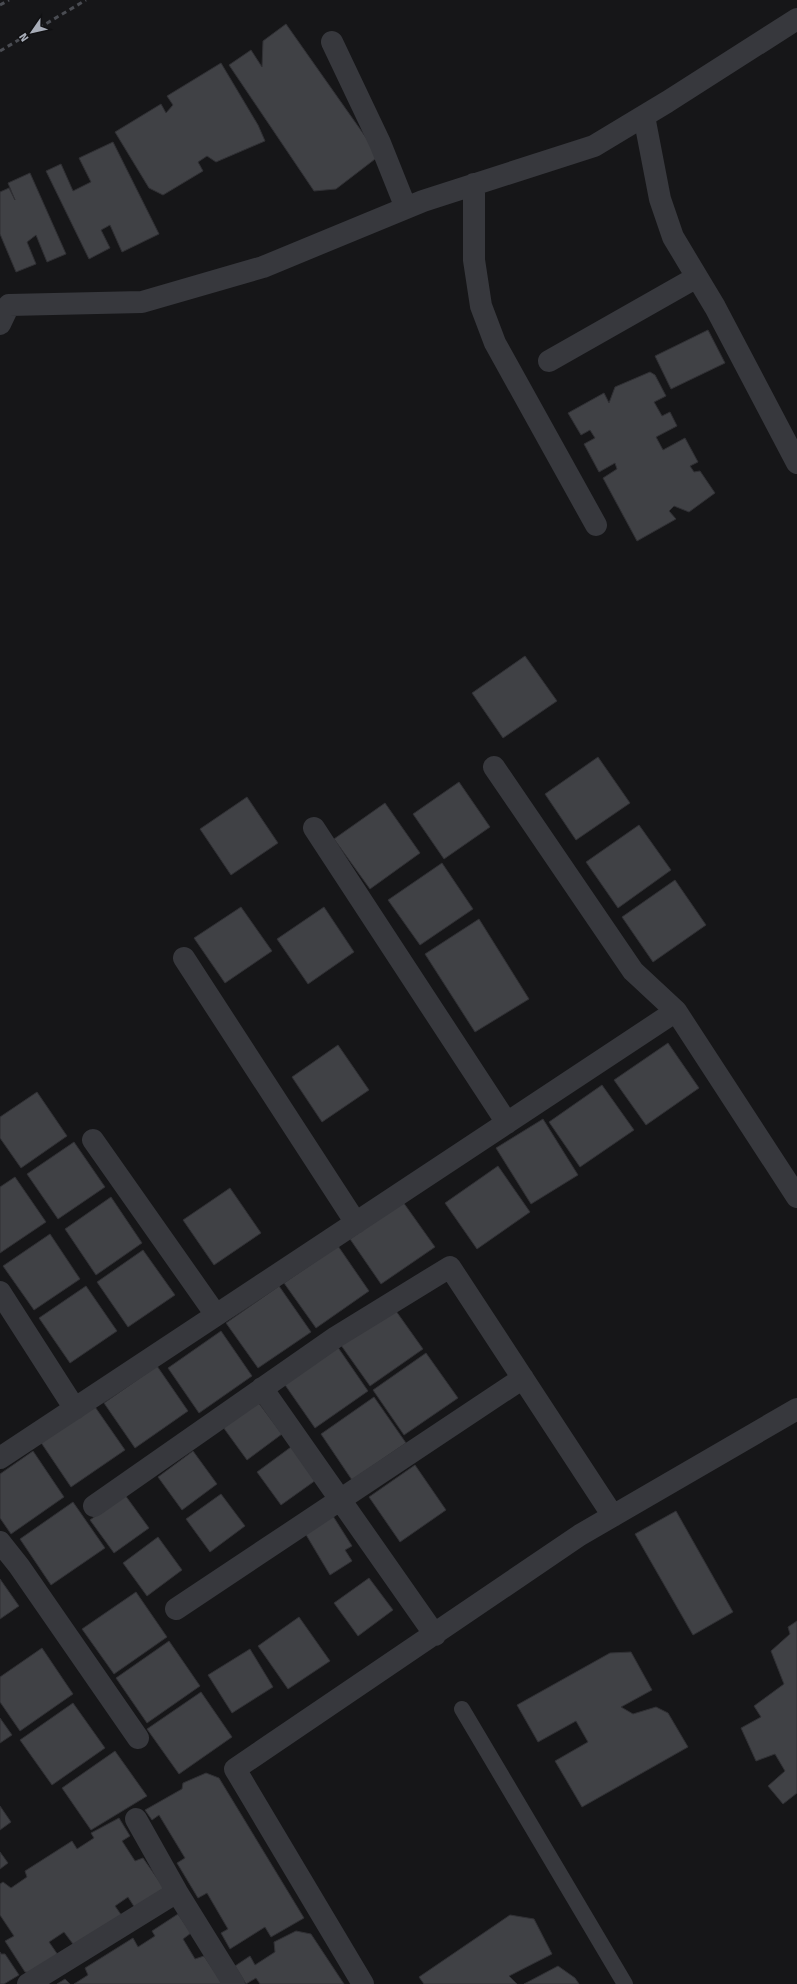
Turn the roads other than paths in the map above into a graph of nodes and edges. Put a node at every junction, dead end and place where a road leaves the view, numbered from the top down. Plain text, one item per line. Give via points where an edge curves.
1 (797, 19) edge
2 (332, 42) dead end
3 (644, 116) junction
4 (474, 184) junction
5 (406, 208) junction
6 (697, 277) junction
7 (0, 324) edge
8 (549, 361) dead end
9 (797, 463) edge
10 (596, 525) dead end
11 (494, 767) dead end
12 (314, 828) dead end
13 (184, 958) dead end
14 (676, 1011) junction
15 (507, 1123) junction
16 (93, 1140) dead end
17 (797, 1196) edge
18 (356, 1223) junction
19 (0, 1292) edge
20 (216, 1315) junction
21 (523, 1378) junction
22 (262, 1388) junction
23 (75, 1409) junction
24 (797, 1409) edge
25 (0, 1458) edge
26 (340, 1499) junction
27 (94, 1506) dead end
28 (614, 1516) junction
29 (0, 1542) edge
30 (176, 1609) dead end
31 (435, 1635) junction
32 (462, 1708) dead end
33 (138, 1738) dead end
34 (136, 1818) dead end
35 (177, 1892) junction
36 (28, 1984) edge
37 (234, 1984) edge
38 (363, 1984) edge
39 (625, 1984) edge

1 - 3 street
2 - 5 street via 380,142
3 - 4 street via 594,146
3 - 6 street via 660,199 673,237
4 - 5 street
4 - 10 street via 474,260 481,306 495,343
5 - 7 street via 263,268 142,302 9,305
6 - 8 street
6 - 9 street
11 - 14 street via 633,971
12 - 15 street
13 - 18 street
14 - 15 street
14 - 17 street
15 - 18 street
16 - 20 street
18 - 20 street
19 - 23 street
20 - 23 street
21 - 22 street via 450,1267
21 - 26 street
21 - 28 street
22 - 26 street
22 - 27 street
23 - 25 street
24 - 28 street
26 - 30 street
26 - 31 street
28 - 31 street via 580,1536
29 - 33 street
31 - 38 street via 235,1769
32 - 39 lane
34 - 35 street
35 - 36 street
35 - 37 street

